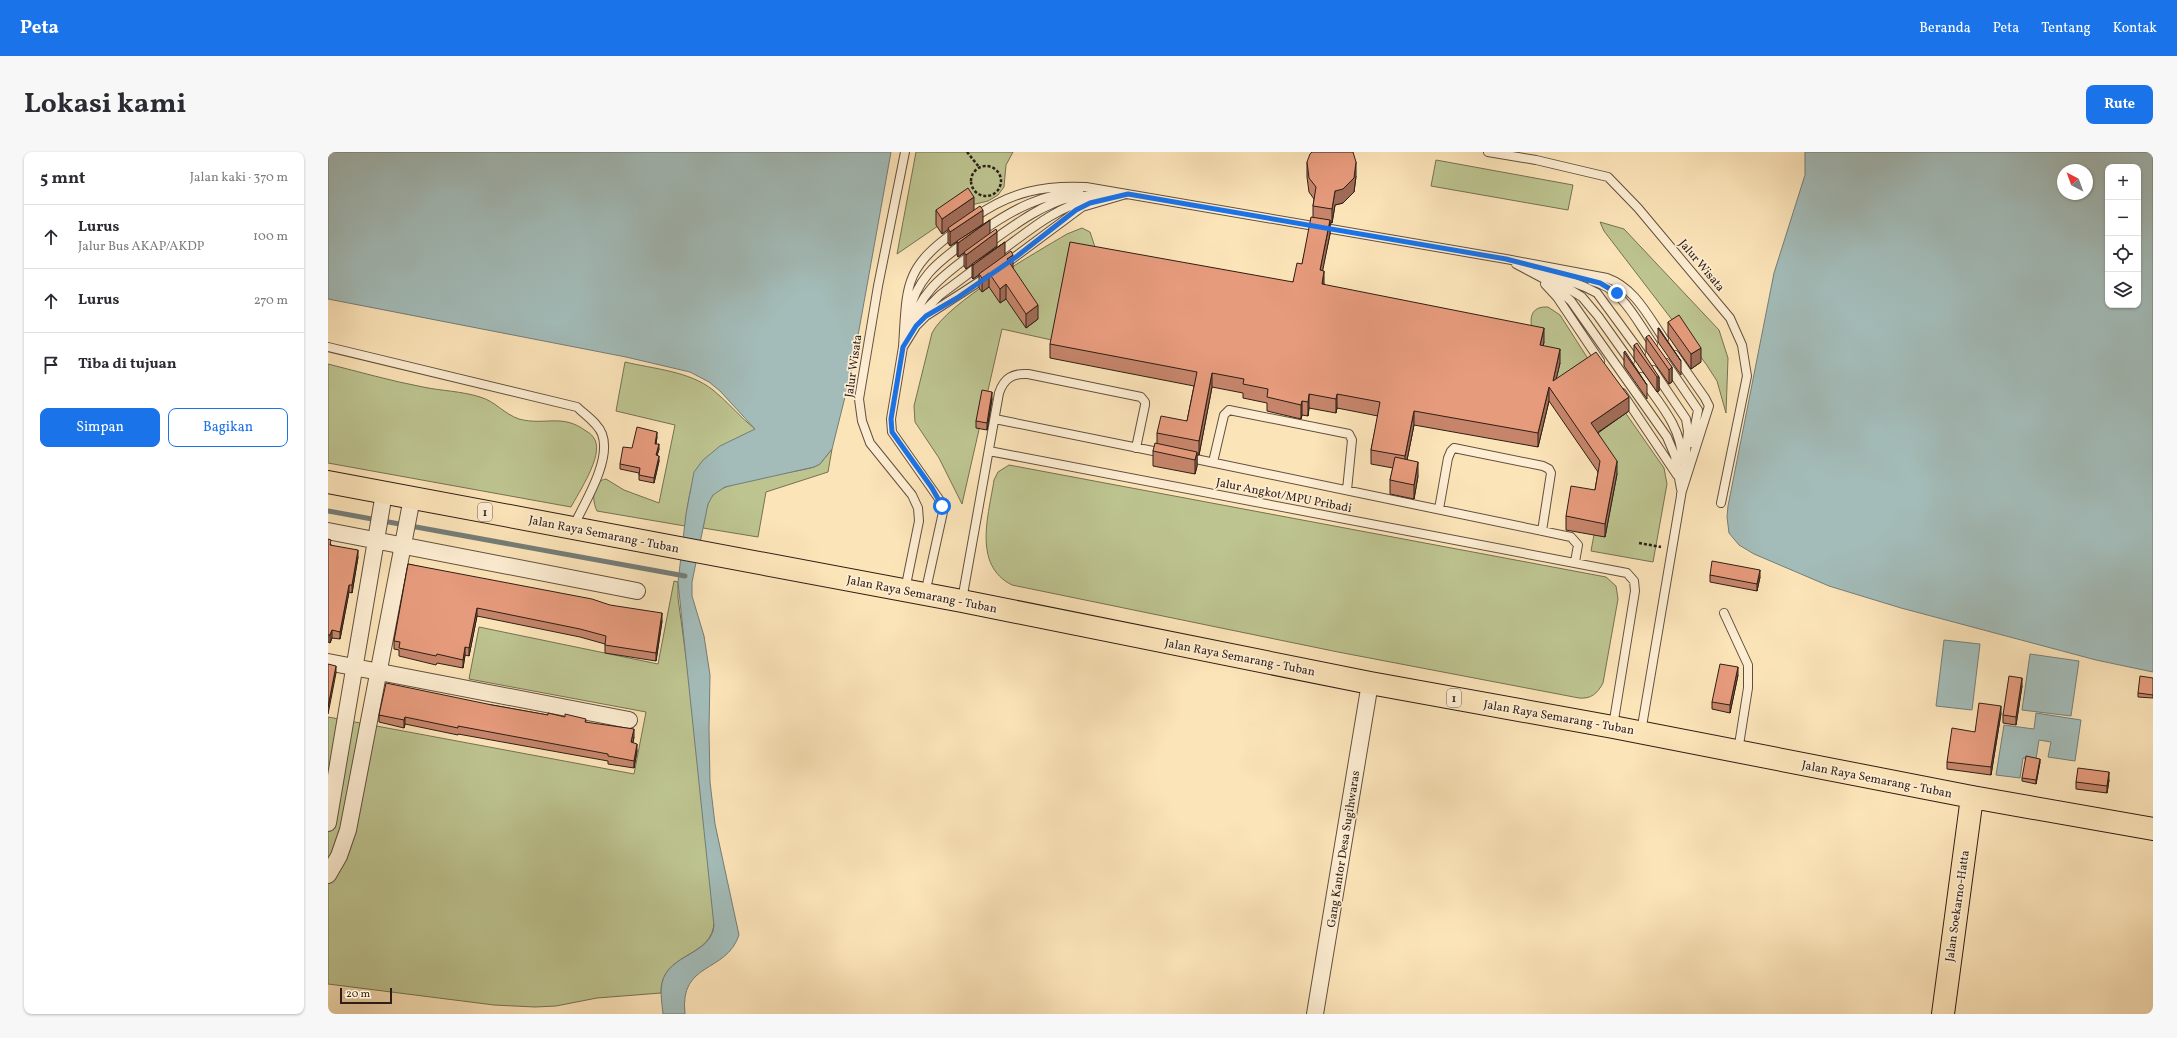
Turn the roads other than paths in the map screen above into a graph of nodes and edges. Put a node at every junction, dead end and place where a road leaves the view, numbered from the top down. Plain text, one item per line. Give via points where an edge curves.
1 (905, 152) edge
2 (1488, 152) edge
3 (1128, 194) junction
4 (1506, 259) junction
5 (328, 347) edge
6 (903, 347) junction
7 (1603, 365) edge
8 (1616, 384) edge
9 (995, 419) junction
10 (1136, 448) junction
11 (989, 451) junction
12 (1213, 462) junction
13 (328, 482) edge
14 (1347, 490) junction
15 (1681, 494) junction
16 (383, 499) junction
17 (1721, 503) dead end
18 (411, 505) junction
19 (1439, 509) junction
20 (573, 528) junction
21 (328, 531) edge
22 (1542, 531) junction
23 (377, 534) junction
24 (404, 539) junction
25 (1575, 562) junction
26 (636, 591) dead end
27 (915, 592) junction
28 (962, 601) junction
29 (1724, 613) dead end
30 (328, 662) edge
31 (355, 666) junction
32 (378, 671) junction
33 (1370, 683) junction
34 (629, 720) dead end
35 (1613, 727) junction
36 (1641, 733) junction
37 (1738, 752) junction
38 (337, 768) junction
39 (358, 772) junction
40 (1972, 797) junction
41 (328, 823) edge
42 (2153, 830) edge
43 (328, 875) edge
44 (1315, 1014) edge
45 (1943, 1014) edge

1 - 27 lane, Jalur Wisata via 878,286 859,399 862,421 870,443 912,495 919,514
2 - 17 lane, Jalur Wisata via 1608,177 1638,208 1730,318 1742,345 1747,376
3 - 4 lane
3 - 6 lane via 1082,207 968,290 922,319
3 - 6 lane via 1083,201 1058,212 960,279 932,302 917,317
3 - 6 lane via 1085,195 1065,200 1033,215 980,249 953,268 926,294 915,311
3 - 6 lane via 1083,191 1052,195 1015,210 972,238 936,264 920,284 909,314
3 - 6 lane via 1086,187 1038,188 984,211 936,244 917,267 906,297
4 - 7 lane via 1551,289
4 - 15 lane via 1550,282 1577,308 1667,437 1676,456
4 - 15 lane via 1544,274 1579,294 1598,316 1673,423 1682,455
4 - 15 lane via 1585,287 1597,293 1608,306 1686,419 1687,440
4 - 15 lane via 1609,286 1621,299 1698,410
4 - 15 lane via 1607,278 1631,291 1708,403
5 - 20 lane via 577,407 600,429 605,447 601,468
6 - 27 lane via 891,419 892,432 936,493 943,512
8 - 15 lane via 1670,463 1677,476
9 - 10 lane, Jalur Angkot/MPU Pribadi
9 - 10 lane via 1004,382 1012,375 1028,374 1122,392 1141,397 1145,402
9 - 11 lane
10 - 12 lane, Jalur Angkot/MPU Pribadi
11 - 25 lane, Jalur Angkot/MPU Pribadi
11 - 28 lane
12 - 14 lane, Jalur Angkot/MPU Pribadi
12 - 14 lane, Jalur Angkot/MPU Pribadi via 1224,416 1229,410 1349,434 1352,440
13 - 16 highway, Jalan Raya Semarang - Tuban / 1
14 - 19 lane, Jalur Angkot/MPU Pribadi
15 - 36 lane
16 - 18 highway, Jalan Raya Semarang - Tuban / 1
16 - 23 street
18 - 20 highway, Jalan Raya Semarang - Tuban / 1
18 - 24 street
19 - 22 lane, Jalur Angkot/MPU Pribadi
19 - 22 lane via 1448,458 1454,448 1543,466 1549,469 1551,474
20 - 27 highway, Jalan Raya Semarang - Tuban / 1
21 - 23 street
22 - 25 lane, Jalur Angkot/MPU Pribadi via 1574,539 1578,545
23 - 24 street
23 - 31 street
24 - 26 street
24 - 32 street
25 - 35 lane, Jalur Angkot/MPU Pribadi via 1627,573 1635,585
27 - 28 highway, Jalan Raya Semarang - Tuban / 1
28 - 33 highway, Jalan Raya Semarang - Tuban / 1
29 - 37 lane via 1748,665 1748,688
30 - 31 street
31 - 32 street
31 - 38 street
32 - 34 street
32 - 39 street
33 - 35 highway, Jalan Raya Semarang - Tuban / 1
33 - 44 street, Gang Kantor Desa Sugihwaras
35 - 36 highway, Jalan Raya Semarang - Tuban / 1
36 - 37 highway, Jalan Raya Semarang - Tuban / 1
37 - 40 highway, Jalan Raya Semarang - Tuban / 1
38 - 39 street
38 - 41 street
39 - 43 street via 344,844
40 - 42 highway, Jalan Raya Semarang - Tuban / 1
40 - 45 highway, Jalan Soekarno-Hatta

